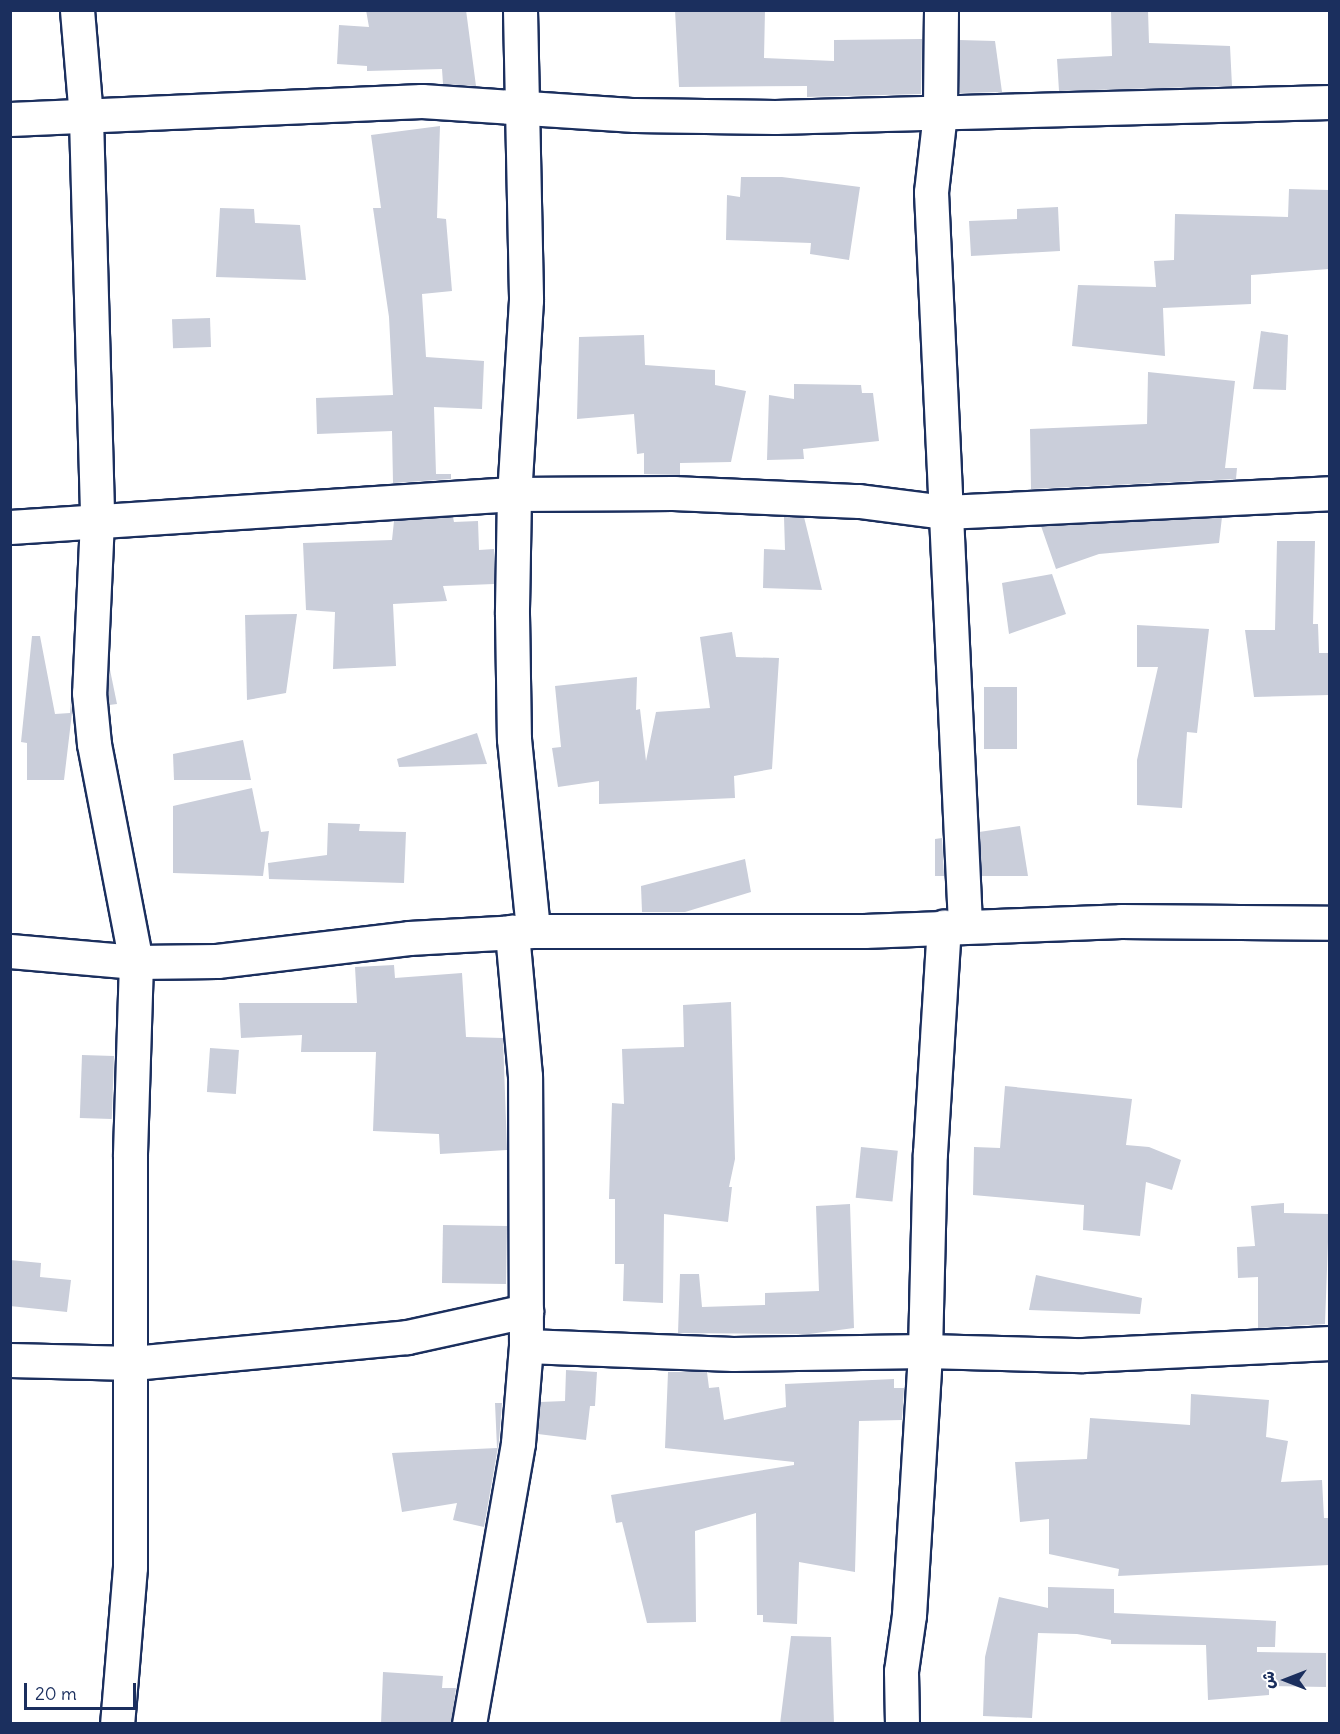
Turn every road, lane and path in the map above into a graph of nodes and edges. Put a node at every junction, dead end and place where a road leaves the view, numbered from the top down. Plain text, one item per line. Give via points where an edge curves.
1 (77, 10) edge
2 (520, 10) edge
3 (941, 10) edge
4 (1329, 102) edge
5 (521, 104) junction
6 (940, 113) junction
7 (86, 118) junction
8 (10, 119) edge
9 (1329, 493) edge
10 (514, 494) junction
11 (945, 512) junction
12 (97, 520) junction
13 (10, 527) edge
14 (1329, 923) edge
15 (955, 925) junction
16 (522, 932) junction
17 (10, 951) edge
18 (136, 962) junction
19 (526, 1311) junction
20 (1329, 1343) edge
21 (526, 1346) junction
22 (926, 1351) junction
23 (10, 1360) edge
24 (133, 1363) junction
25 (117, 1724) edge
26 (469, 1724) edge
27 (902, 1724) edge

1 - 7 street
2 - 5 street
3 - 6 street
4 - 6 street
5 - 6 street via 635,115
5 - 7 street via 422,101 240,106
5 - 10 street via 526,300
6 - 11 street via 931,192
7 - 8 street
7 - 12 street
9 - 11 street
10 - 11 street via 731,495 859,501
10 - 12 street
10 - 16 street via 514,739
11 - 15 street
12 - 13 street
12 - 18 street via 89,693 94,744
14 - 15 street
15 - 16 street via 864,931
15 - 22 street via 930,1153
16 - 18 street via 409,938 217,961
16 - 19 street
17 - 18 street
18 - 24 street via 130,1156
19 - 21 street
19 - 24 street via 407,1336
20 - 22 street via 1083,1355
21 - 22 street via 733,1354
21 - 26 street via 518,1443
22 - 27 street via 909,1615 901,1671
23 - 24 street
24 - 25 street via 130,1567

